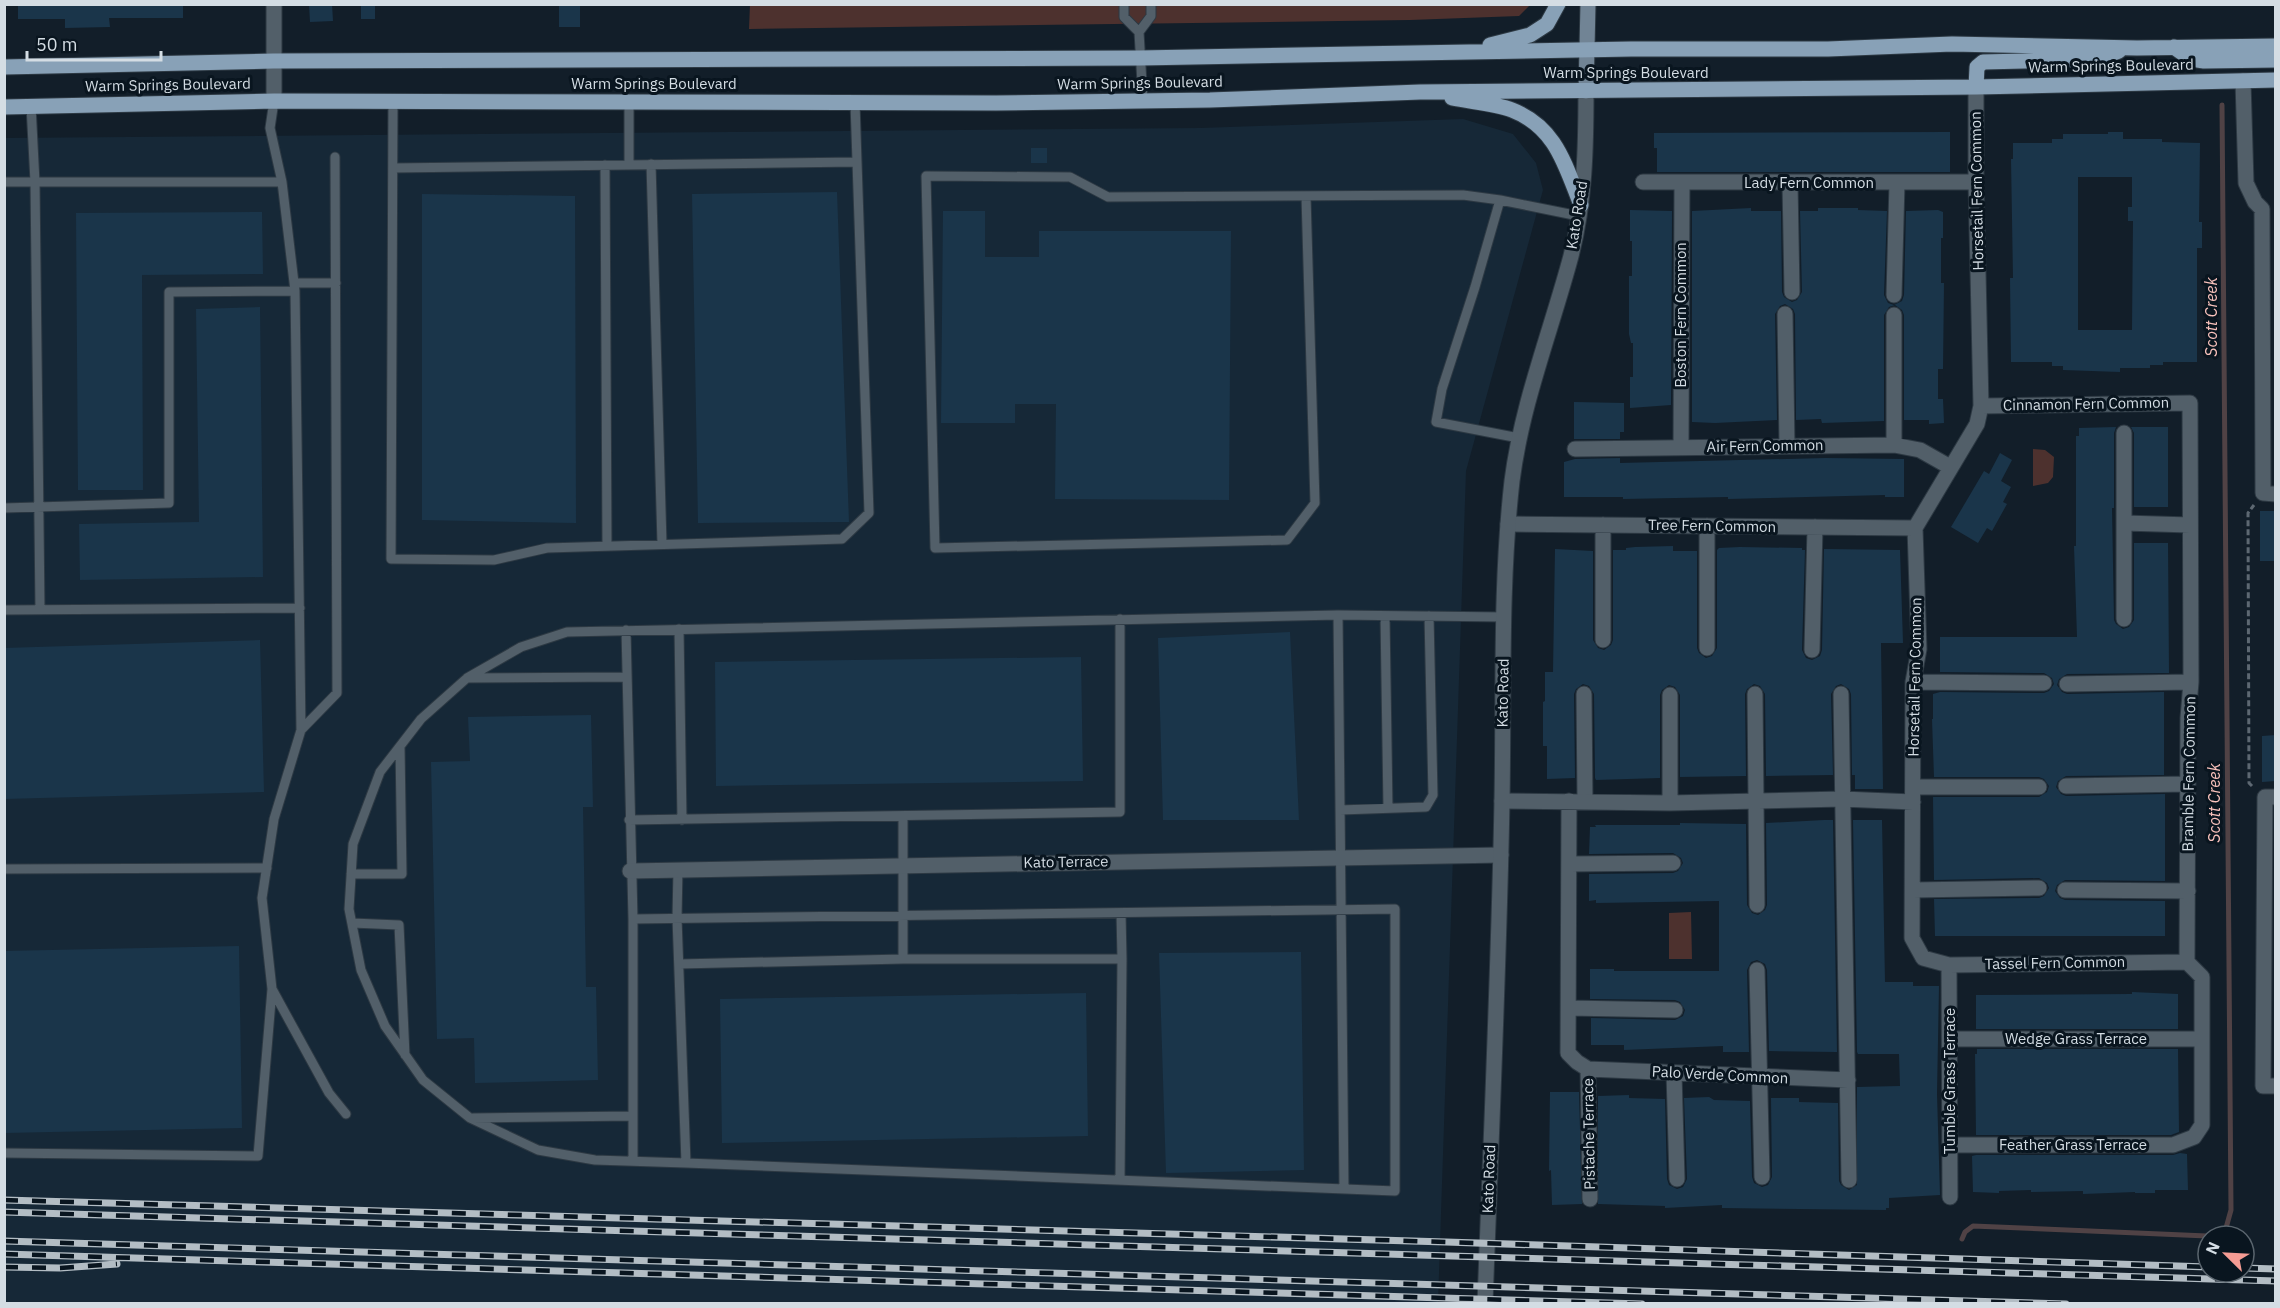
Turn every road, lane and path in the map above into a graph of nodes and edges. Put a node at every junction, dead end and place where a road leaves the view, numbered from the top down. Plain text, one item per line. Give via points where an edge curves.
1 (274, 4) edge
2 (1124, 4) edge
3 (1151, 4) edge
4 (1558, 4) edge
5 (1588, 4) edge
6 (1139, 32) junction
7 (2276, 46) edge
8 (2174, 47) junction
9 (2127, 48) junction
10 (1587, 50) junction
11 (1465, 52) junction
12 (1140, 58) junction
13 (2276, 60) edge
14 (273, 61) junction
15 (4, 67) edge
16 (2276, 80) edge
17 (2243, 81) junction
18 (1976, 87) junction
19 (1586, 91) junction
20 (1420, 92) junction
21 (1143, 100) junction
22 (274, 101) junction
23 (393, 101) junction
24 (629, 102) junction
25 (855, 103) junction
26 (4, 106) edge
27 (31, 106) junction
28 (335, 156) dead end
29 (857, 162) junction
30 (605, 165) junction
31 (629, 165) junction
32 (651, 165) junction
33 (393, 168) junction
34 (4, 182) edge
35 (35, 182) junction
36 (282, 182) junction
37 (1643, 182) dead end
38 (1682, 183) junction
39 (1790, 183) junction
40 (1897, 183) junction
41 (1976, 183) junction
42 (1306, 196) junction
43 (1500, 200) junction
44 (2269, 209) edge
45 (1580, 210) junction
46 (336, 284) junction
47 (295, 287) junction
48 (1792, 292) dead end
49 (1894, 295) dead end
50 (1785, 314) dead end
51 (1894, 315) dead end
52 (2190, 403) joint
53 (1981, 406) junction
54 (2124, 433) dead end
55 (1519, 438) junction
56 (1894, 444) junction
57 (1787, 446) junction
58 (1681, 448) junction
59 (1575, 449) dead end
60 (1950, 467) junction
61 (2269, 494) edge
62 (4, 508) edge
63 (39, 508) junction
64 (2124, 523) junction
65 (1508, 524) junction
66 (1603, 525) junction
67 (2190, 525) junction
68 (1707, 526) junction
69 (1815, 527) junction
70 (1915, 528) junction
71 (662, 544) junction
72 (607, 546) junction
73 (300, 608) junction
74 (40, 609) junction
75 (4, 610) edge
76 (1338, 615) junction
77 (1385, 616) junction
78 (1429, 616) junction
79 (1504, 617) junction
80 (1120, 619) junction
81 (2124, 619) dead end
82 (680, 629) junction
83 (626, 630) junction
84 (1603, 640) dead end
85 (1707, 648) dead end
86 (1812, 650) dead end
87 (627, 677) junction
88 (467, 678) junction
89 (1913, 682) junction
90 (2191, 682) junction
91 (2044, 683) dead end
92 (2067, 684) dead end
93 (1584, 694) dead end
94 (1755, 694) dead end
95 (1841, 694) dead end
96 (1670, 695) dead end
97 (301, 730) junction
98 (400, 747) junction
99 (2188, 784) junction
100 (2066, 786) dead end
101 (2039, 787) dead end
102 (1913, 794) junction
103 (2270, 797) edge
104 (1842, 799) junction
105 (1502, 801) junction
106 (1569, 801) junction
107 (1586, 801) junction
108 (1670, 802) junction
109 (1756, 802) junction
110 (1388, 808) junction
111 (1340, 810) junction
112 (903, 816) junction
113 (629, 820) junction
114 (682, 820) junction
115 (1501, 855) junction
116 (1341, 858) junction
117 (1673, 863) dead end
118 (1569, 864) junction
119 (903, 865) junction
120 (267, 868) junction
121 (4, 869) edge
122 (678, 869) junction
123 (630, 871) junction
124 (351, 874) junction
125 (2039, 888) dead end
126 (1913, 890) junction
127 (2065, 890) dead end
128 (2188, 891) junction
129 (1757, 905) dead end
130 (1341, 910) junction
131 (1121, 913) junction
132 (903, 916) junction
133 (677, 918) junction
134 (633, 919) junction
135 (352, 923) junction
136 (1923, 958) joint
137 (903, 959) junction
138 (1122, 959) junction
139 (2187, 962) junction
140 (679, 964) junction
141 (1950, 965) junction
142 (1757, 970) dead end
143 (272, 989) junction
144 (1569, 1008) junction
145 (1675, 1010) dead end
146 (1950, 1039) junction
147 (2202, 1039) junction
148 (405, 1055) junction
149 (1588, 1069) junction
150 (1674, 1073) junction
151 (1760, 1077) junction
152 (1848, 1080) junction
153 (2276, 1086) edge
154 (346, 1114) dead end
155 (633, 1116) junction
156 (470, 1118) junction
157 (1950, 1145) junction
158 (4, 1153) edge
159 (633, 1161) junction
160 (686, 1163) junction
161 (1762, 1177) dead end
162 (1120, 1179) junction
163 (1677, 1179) dead end
164 (1849, 1180) dead end
165 (1344, 1189) junction
166 (1950, 1197) dead end
167 (1590, 1199) dead end
168 (1485, 1304) edge

1 - 14 street
2 - 6 lane via 1124,17
3 - 6 lane via 1151,16
4 - 11 main road via 1547,24 1530,35
5 - 10 main road
6 - 12 lane
7 - 8 main road, Warm Springs Boulevard
8 - 9 main road, Warm Springs Boulevard
8 - 13 main road via 2191,59 2204,61
9 - 10 main road, Warm Springs Boulevard via 1952,44
9 - 18 main road via 2098,59 1983,62 1977,67
10 - 11 main road, Warm Springs Boulevard
10 - 19 main road
11 - 12 main road, Warm Springs Boulevard
12 - 14 main road, Warm Springs Boulevard
12 - 21 lane
14 - 15 main road, Warm Springs Boulevard
14 - 22 street
16 - 17 main road, Warm Springs Boulevard
17 - 18 main road, Warm Springs Boulevard
17 - 44 street via 2246,183 2255,202
18 - 19 main road, Warm Springs Boulevard
18 - 41 street, Horsetail Fern Common
19 - 20 main road, Warm Springs Boulevard
19 - 45 street, Kato Road
20 - 21 main road, Warm Springs Boulevard
20 - 45 main road via 1512,110 1544,129 1557,146
21 - 25 main road, Warm Springs Boulevard
22 - 23 main road, Warm Springs Boulevard
22 - 27 main road, Warm Springs Boulevard
22 - 36 lane via 270,128
23 - 24 main road, Warm Springs Boulevard
23 - 33 lane
24 - 25 main road, Warm Springs Boulevard
24 - 31 lane
25 - 29 lane
26 - 27 main road, Warm Springs Boulevard
27 - 35 lane
28 - 46 lane
29 - 32 lane
29 - 71 lane via 869,513 842,539
30 - 31 lane
30 - 33 lane
30 - 72 lane
31 - 32 lane
32 - 71 lane
33 - 72 lane via 391,559 494,560 547,548
34 - 35 lane
35 - 36 lane
35 - 63 lane
36 - 47 lane
37 - 38 street, Lady Fern Common
38 - 39 street, Lady Fern Common
38 - 58 street, Boston Fern Common
39 - 40 street, Lady Fern Common
39 - 48 street
40 - 41 street, Lady Fern Common
40 - 49 street
41 - 53 street, Horsetail Fern Common
42 - 42 lane via 1108,196 1070,177 926,176 935,548 1287,540 1315,503
42 - 43 lane via 1463,195
43 - 45 lane
43 - 55 lane via 1436,422
44 - 61 street
45 - 55 street, Kato Road
46 - 47 lane
46 - 97 lane via 338,693
47 - 63 lane via 169,292 169,503
47 - 73 lane
50 - 57 street
51 - 56 street
52 - 53 street, Cinnamon Fern Common
52 - 67 street, Bramble Fern Common
53 - 60 street, Horsetail Fern Common via 1977,424
54 - 64 street
55 - 65 street, Kato Road
56 - 57 street, Air Fern Common
56 - 60 street, Air Fern Common via 1920,450
57 - 58 street, Air Fern Common
58 - 59 street, Air Fern Common
60 - 70 street, Horsetail Fern Common
61 - 103 path via 2248,513 2249,783
62 - 63 lane
63 - 74 lane
64 - 67 street
64 - 81 street
65 - 66 street, Tree Fern Common
65 - 79 street, Kato Road
66 - 68 street, Tree Fern Common
66 - 84 street
67 - 90 street, Bramble Fern Common
68 - 69 street, Tree Fern Common
68 - 85 street
69 - 70 street, Tree Fern Common
69 - 86 street
70 - 89 street, Horsetail Fern Common via 1919,649
71 - 72 lane
73 - 74 lane
73 - 97 lane
74 - 75 lane
76 - 77 lane
76 - 80 lane
76 - 111 lane
77 - 78 lane
77 - 110 lane
78 - 79 lane
78 - 110 lane via 1433,795 1426,807
79 - 105 street, Kato Road
80 - 82 lane
80 - 112 lane via 1120,812
82 - 83 lane
82 - 114 lane
83 - 87 lane
83 - 88 lane via 567,632 521,647
87 - 88 lane
87 - 113 lane
88 - 98 lane via 421,719
89 - 91 street
89 - 102 street, Horsetail Fern Common
90 - 92 street
90 - 99 street, Bramble Fern Common
93 - 107 street
94 - 109 street
95 - 104 street
96 - 108 street
97 - 120 lane via 274,819
98 - 124 lane via 376,782 353,844
98 - 124 lane via 402,874
99 - 100 street
99 - 128 street, Bramble Fern Common
101 - 102 street
102 - 104 street
102 - 126 street, Horsetail Fern Common
103 - 153 street via 2264,1086
104 - 109 street
104 - 152 street
105 - 106 street
105 - 115 street, Kato Road
106 - 107 street
106 - 118 street
107 - 108 street
108 - 109 street
109 - 129 street
110 - 111 lane
111 - 116 lane
112 - 114 lane
112 - 119 lane
113 - 114 lane
113 - 123 lane
115 - 116 street, Kato Terrace
115 - 168 street, Kato Road
116 - 119 street, Kato Terrace
116 - 130 lane
117 - 118 street
118 - 144 street
119 - 122 street, Kato Terrace
119 - 132 lane
120 - 121 lane
120 - 143 lane via 262,898
122 - 123 street, Kato Terrace
122 - 133 lane
123 - 134 lane
124 - 135 lane
125 - 126 street
126 - 136 street, Horsetail Fern Common via 1912,938
127 - 128 street
128 - 139 street, Bramble Fern Common
130 - 131 lane
130 - 165 lane
130 - 165 lane via 1395,909 1395,1191
131 - 132 lane
131 - 138 lane
132 - 133 lane
132 - 137 lane
133 - 134 lane
133 - 140 lane
134 - 155 lane
135 - 148 lane via 361,970 385,1026
135 - 148 lane via 399,925
136 - 141 street, Tassel Fern Common
137 - 138 lane
137 - 140 lane
138 - 162 lane
139 - 141 street, Tassel Fern Common
139 - 147 street via 2202,977
140 - 160 lane
141 - 146 street, Tumble Grass Terrace
142 - 151 street
143 - 154 lane via 329,1094
143 - 158 lane via 258,1156
144 - 145 street
144 - 149 street via 1568,1053
146 - 147 street, Wedge Grass Terrace
146 - 157 street, Tumble Grass Terrace
147 - 157 street, Feather Grass Terrace via 2202,1125 2194,1137 2173,1144
148 - 156 lane via 423,1080
149 - 150 street, Palo Verde Common
149 - 167 street, Pistache Terrace
150 - 151 street, Palo Verde Common
150 - 163 street
151 - 152 street, Palo Verde Common
151 - 161 street
152 - 164 street
155 - 156 lane
155 - 159 lane
156 - 159 lane via 538,1150 595,1160
157 - 166 street, Tumble Grass Terrace
159 - 160 lane
160 - 162 lane
162 - 165 lane

